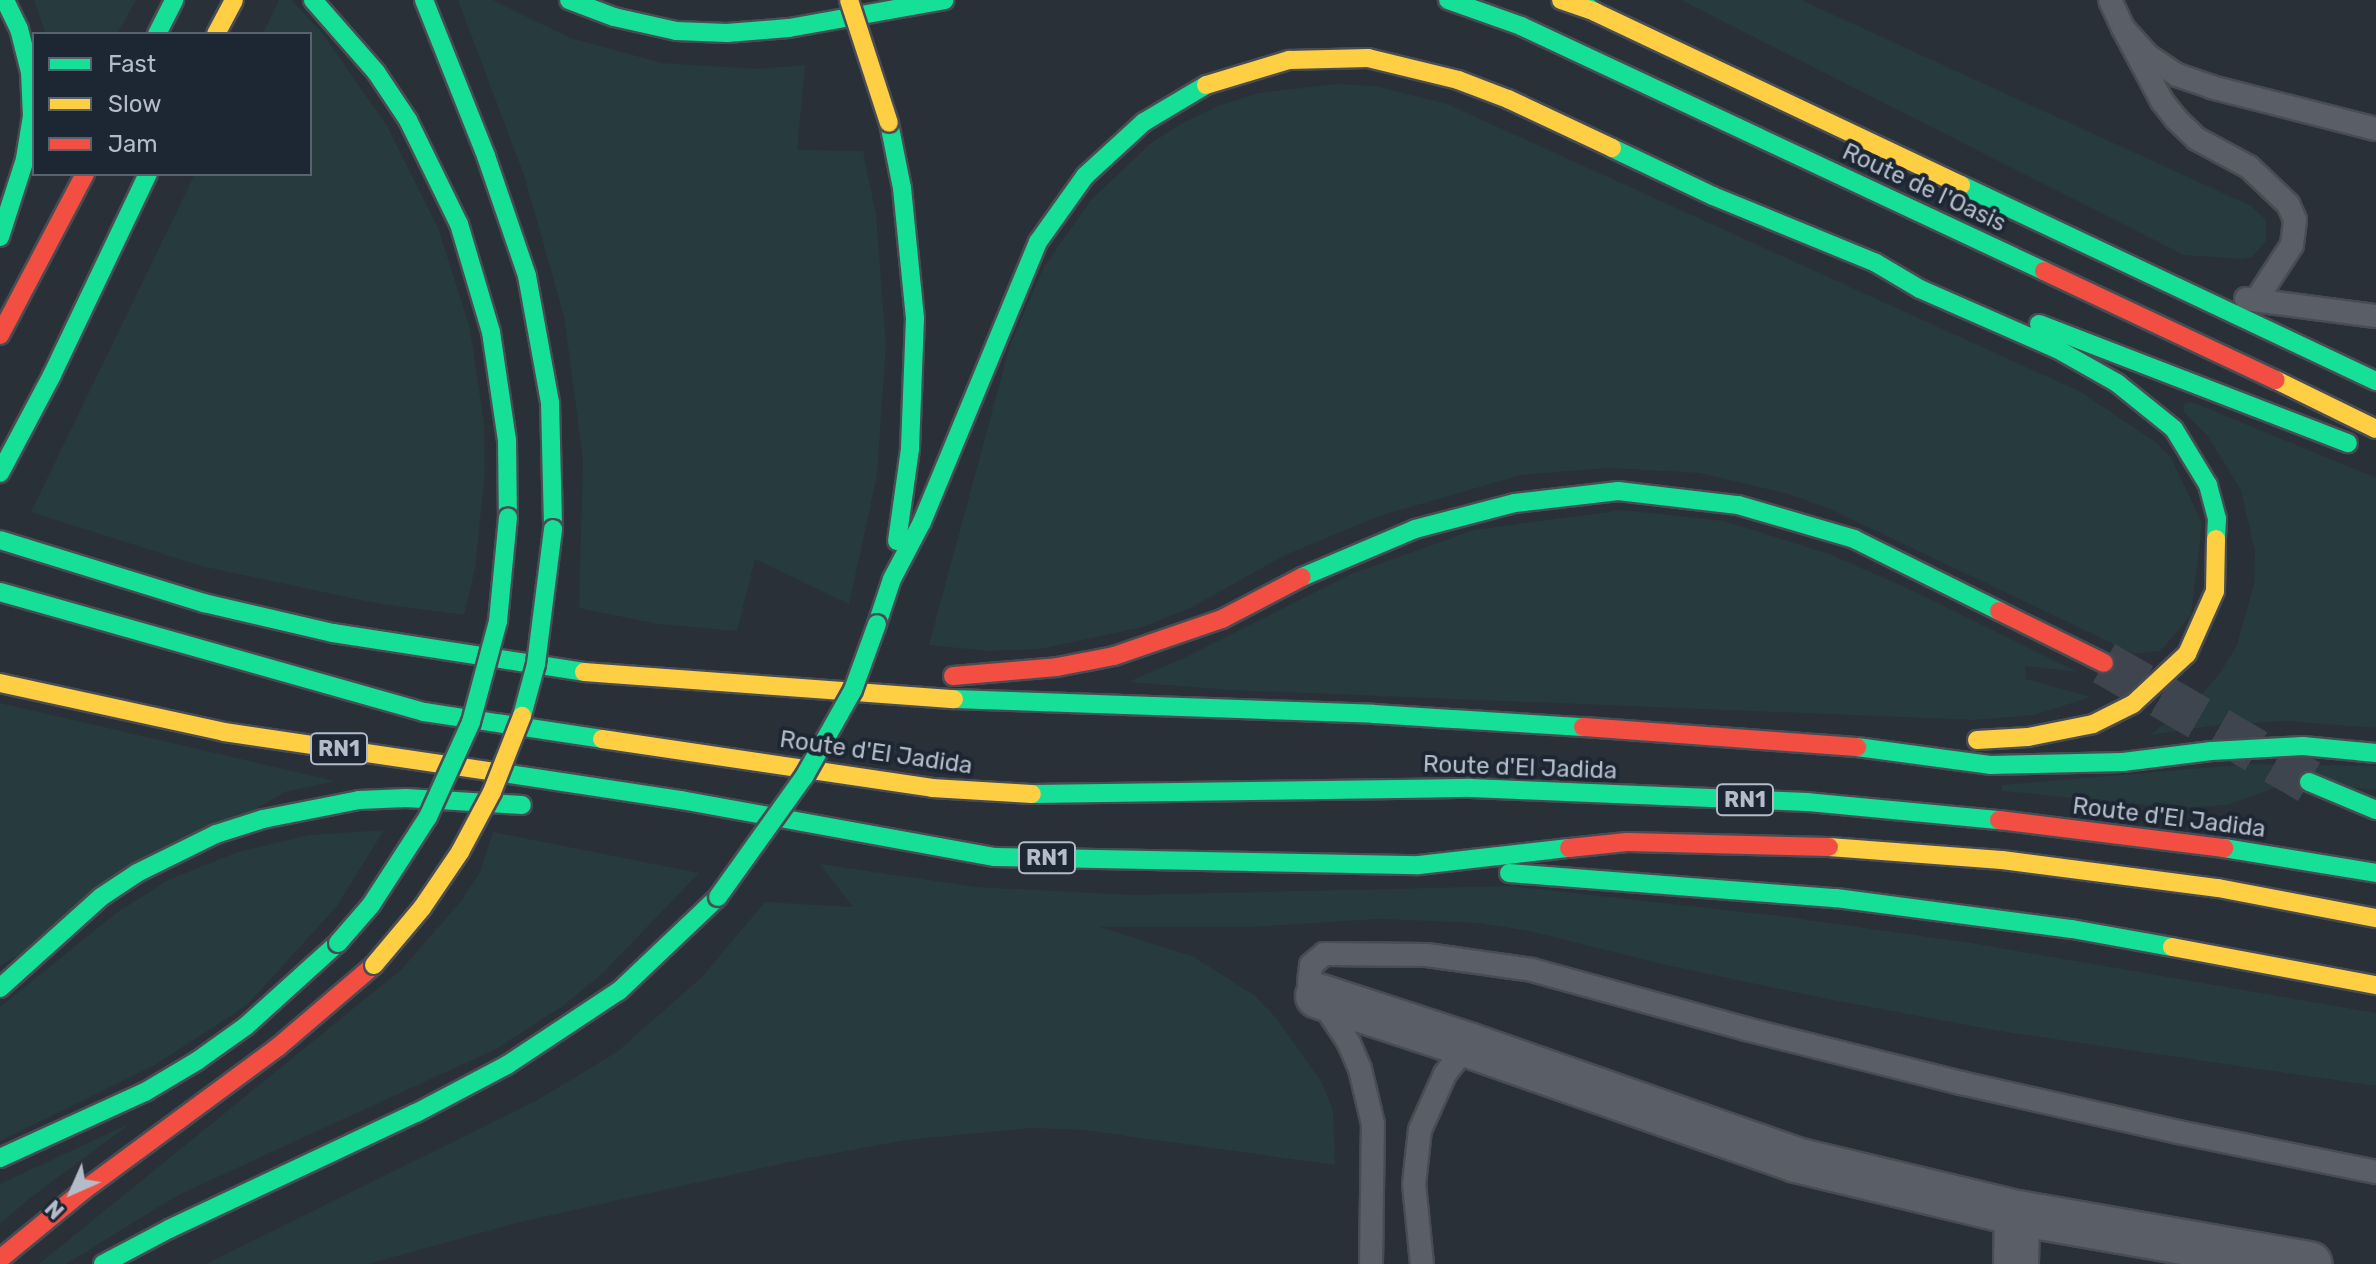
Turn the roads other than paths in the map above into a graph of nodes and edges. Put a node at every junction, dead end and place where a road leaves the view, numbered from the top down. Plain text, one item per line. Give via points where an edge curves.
1 (5, 0) edge
2 (174, 0) edge
3 (313, 0) edge
4 (424, 0) edge
5 (569, 0) edge
6 (849, 0) edge
7 (944, 0) edge
8 (1448, 0) edge
9 (1561, 0) edge
10 (1578, 0) edge
11 (2110, 0) edge
12 (230, 7) edge
13 (1595, 12) junction
14 (2123, 28) junction
15 (158, 32) edge
16 (217, 32) edge
17 (2376, 129) edge
18 (84, 176) edge
19 (147, 176) edge
20 (0, 237) edge
21 (1876, 263) junction
22 (2194, 297) junction
23 (2256, 300) junction
24 (2376, 316) edge
25 (0, 335) edge
26 (2376, 381) edge
27 (2376, 429) edge
28 (2363, 449) dead end
29 (0, 473) edge
30 (0, 540) edge
31 (892, 579) junction
32 (0, 592) edge
33 (2104, 663) tunnel mouth
34 (889, 674) dead end
35 (929, 676) dead end
36 (0, 683) edge
37 (731, 685) junction
38 (1863, 747) junction
39 (2376, 753) edge
40 (2309, 782) tunnel mouth
41 (681, 800) junction
42 (591, 806) dead end
43 (546, 807) dead end
44 (2376, 810) edge
45 (1419, 865) junction
46 (2376, 873) edge
47 (2376, 918) edge
48 (2376, 985) edge
49 (0, 988) edge
50 (1318, 996) junction
51 (1468, 1045) junction
52 (0, 1158) edge
53 (2376, 1172) edge
54 (2017, 1213) junction
55 (0, 1259) edge
56 (103, 1264) edge
57 (1371, 1264) edge
58 (1422, 1264) edge
59 (2016, 1264) edge
60 (2310, 1264) edge

1 - 20 main road via 30,72 32,116
2 - 15 main road
3 - 52 main road, bridge via 376,72 408,120 459,224 495,360 507,440 508,517 498,621 471,722 428,817 386,884 338,943 246,1026 197,1061 145,1092
4 - 55 main road, bridge via 527,276 550,402 553,529 536,664 518,729 492,792 453,863 374,965 278,1047
5 - 7 main road via 676,31 727,33 789,28
6 - 31 main road, bridge via 889,123 902,188 915,318 910,449
8 - 27 main road, Route de l'Oasis via 1521,26
9 - 13 main road, Route de l'Oasis
10 - 13 main road
11 - 14 lane
12 - 16 main road
13 - 22 main road, Route de l'Oasis
14 - 17 lane via 2147,55 2177,75
14 - 23 lane via 2176,119 2197,139 2249,167 2288,204 2295,220 2292,245
18 - 25 main road
19 - 29 main road
21 - 28 main road
21 - 31 main road via 1753,214 1458,80 1368,58 1289,60 1250,69 1212,82 1144,122 1112,147 1060,208 1022,278 922,522
21 - 38 main road via 1920,289 2057,349 2149,407 2174,429 2208,485 2217,519 2218,556 2215,591 2187,654 2133,704 2093,724 2028,737
22 - 23 lane
22 - 26 main road, Route de l'Oasis
23 - 24 lane
30 - 37 main road via 204,603 333,633 597,674
31 - 56 main road, bridge via 853,690 804,777 718,897 619,991 507,1065
32 - 46 main road, Route d'El Jadida / RN1 via 424,712 932,788 1014,794 1471,788 1807,802 2209,846
33 - 35 main road via 1854,539 1738,505 1618,491 1515,503 1415,529 1318,569 1222,619 1114,656 1000,674
34 - 37 main road
36 - 41 main road, RN1 via 224,732
37 - 38 main road via 1023,704 1374,714
38 - 39 main road via 1990,765 2053,766 2303,746
40 - 44 main road
41 - 42 main road
41 - 45 main road, RN1 via 995,857
43 - 49 main road via 422,798 359,800 251,822 137,873 66,925
45 - 47 main road, RN1 via 1627,842 1795,845 2002,860 2218,888
45 - 48 main road via 1836,898 2072,929
50 - 51 street
50 - 53 lane via 1308,973 1324,954 1479,960 1961,1083
50 - 57 lane via 1349,1043 1368,1096 1375,1152
51 - 54 street via 1796,1160
51 - 58 lane via 1445,1074 1420,1130 1414,1184
54 - 59 street
54 - 60 street

